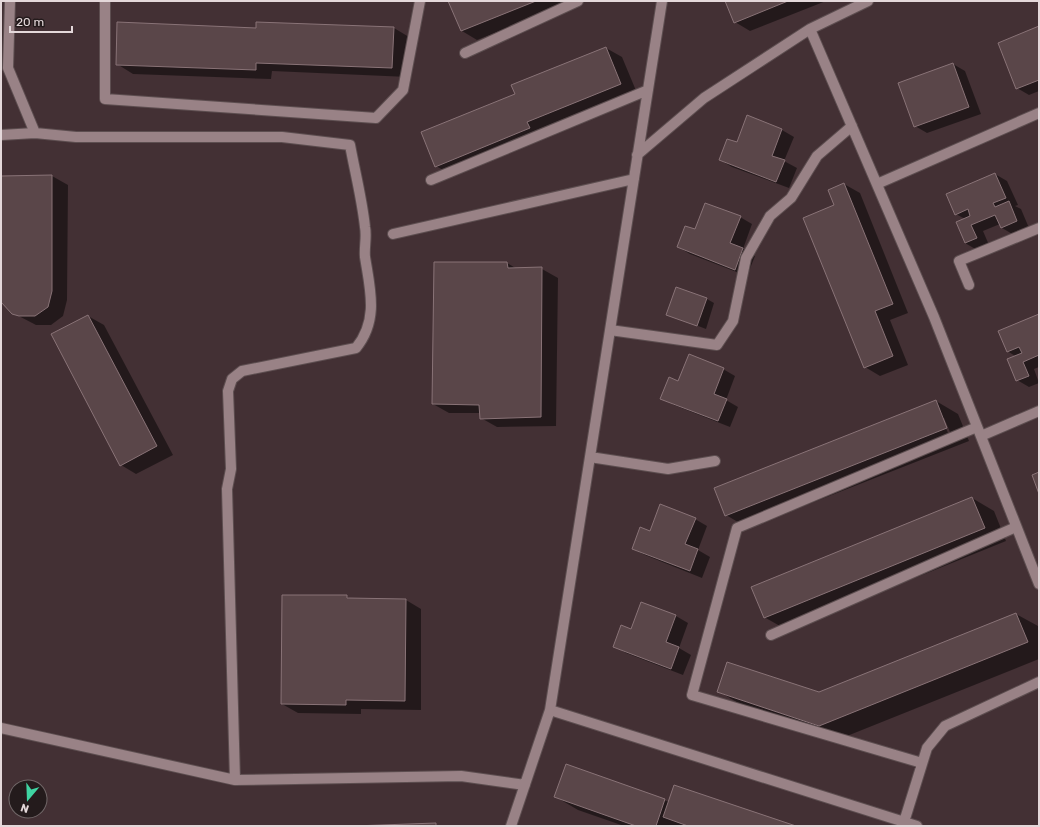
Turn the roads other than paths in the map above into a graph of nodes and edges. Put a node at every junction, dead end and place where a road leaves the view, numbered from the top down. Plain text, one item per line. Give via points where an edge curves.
1 (10, 1) edge
2 (105, 1) edge
3 (420, 1) edge
4 (578, 1) edge
5 (662, 1) edge
6 (868, 1) edge
7 (810, 29) junction
8 (465, 52) dead end
9 (648, 90) junction
10 (1039, 113) edge
11 (852, 126) junction
12 (35, 133) junction
13 (1, 135) edge
14 (637, 155) junction
15 (634, 179) junction
16 (431, 180) dead end
17 (877, 184) junction
18 (1039, 228) edge
19 (393, 234) dead end
20 (969, 285) dead end
21 (610, 330) junction
22 (1039, 412) edge
23 (979, 432) junction
24 (590, 457) junction
25 (715, 461) dead end
26 (1016, 527) junction
27 (1039, 584) edge
28 (771, 635) dead end
29 (1039, 682) edge
30 (550, 710) junction
31 (1, 728) edge
32 (922, 763) junction
33 (235, 780) junction
34 (525, 785) junction
35 (904, 822) junction
36 (511, 826) edge
37 (917, 826) edge

1 - 12 street via 8,68
2 - 3 street via 105,99 376,118 403,90
4 - 8 street
5 - 9 street
6 - 7 street
7 - 11 street
7 - 14 street via 704,98
9 - 14 street
9 - 16 street
10 - 17 street
11 - 17 street
11 - 21 street via 817,156 791,198 770,216 746,258 733,321 718,345
12 - 13 street
12 - 33 street via 76,137 282,137 350,145 366,228 365,256 371,287 370,321 364,338 356,348 242,370 232,379 228,391 231,469 227,489
14 - 15 street
15 - 19 street
15 - 21 street
17 - 23 street via 934,317
18 - 20 street via 959,261
21 - 24 street
22 - 23 street
23 - 26 street
23 - 32 street via 737,528 692,695
24 - 25 street via 668,469
24 - 30 street
26 - 27 street
26 - 28 street
29 - 32 street via 945,726 927,748
30 - 34 street
30 - 35 street
31 - 33 street
32 - 35 street
33 - 34 street via 462,776
34 - 36 street
35 - 37 street

